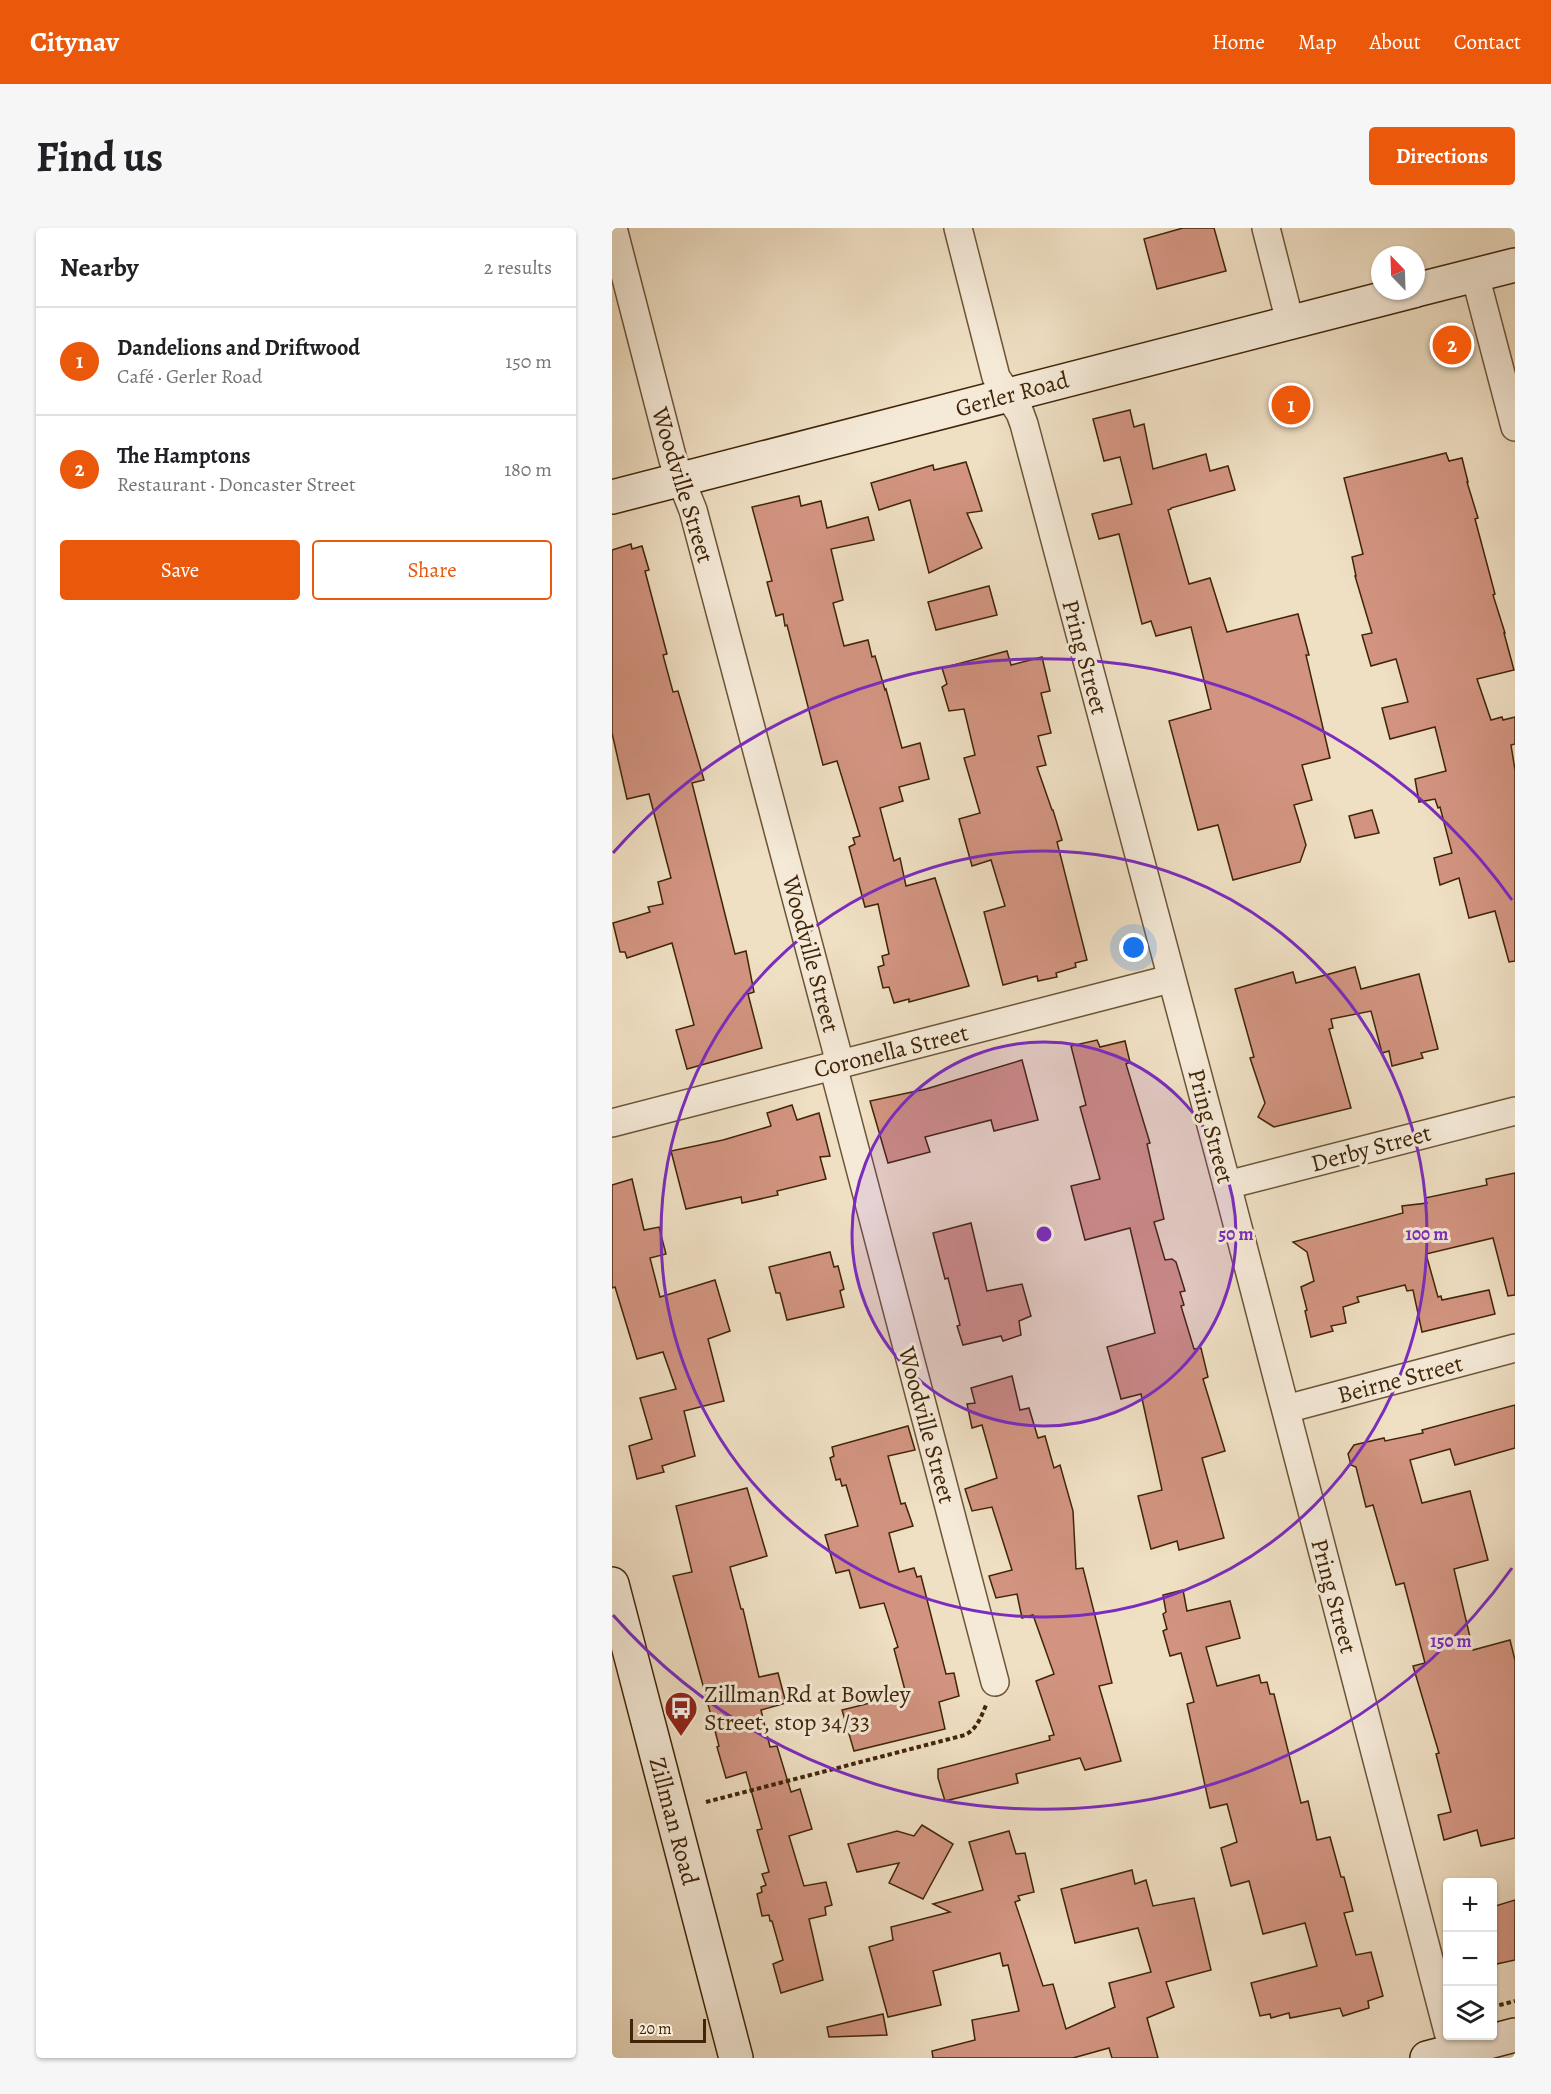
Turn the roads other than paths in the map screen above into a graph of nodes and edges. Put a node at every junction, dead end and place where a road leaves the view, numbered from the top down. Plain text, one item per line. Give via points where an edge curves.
1 (613, 228) edge
2 (958, 228) edge
3 (1266, 228) edge
4 (1515, 265) edge
5 (1475, 275) junction
6 (1425, 288) edge
7 (1378, 300) edge
8 (1290, 322) junction
9 (1008, 395) junction
10 (1515, 427) edge
11 (682, 480) junction
12 (612, 497) edge
13 (1170, 979) junction
14 (836, 1065) junction
15 (1515, 1111) edge
16 (612, 1123) edge
17 (1227, 1185) junction
18 (1515, 1348) edge
19 (1286, 1409) junction
20 (612, 1584) edge
21 (995, 1682) road end
22 (1515, 2036) edge
23 (1456, 2047) edge
24 (736, 2058) edge

1 - 11 street, Woodville Street via 673,460
2 - 9 street, Pring Street via 996,376
3 - 8 street
4 - 5 street, Gerler Road
5 - 6 street, Gerler Road
5 - 10 street
7 - 8 street, Gerler Road
8 - 9 street, Gerler Road
9 - 11 street, Gerler Road
9 - 13 street, Pring Street via 1024,424
11 - 12 street, Gerler Road
11 - 14 street, Woodville Street via 832,1032
13 - 14 street, Coronella Street
13 - 17 street, Pring Street
14 - 16 street, Coronella Street
14 - 21 street, Woodville Street
15 - 17 street, Derby Street
17 - 19 street, Pring Street
18 - 19 street, Beirne Street
19 - 23 street, Pring Street
20 - 24 street, Zillman Road
22 - 23 street

